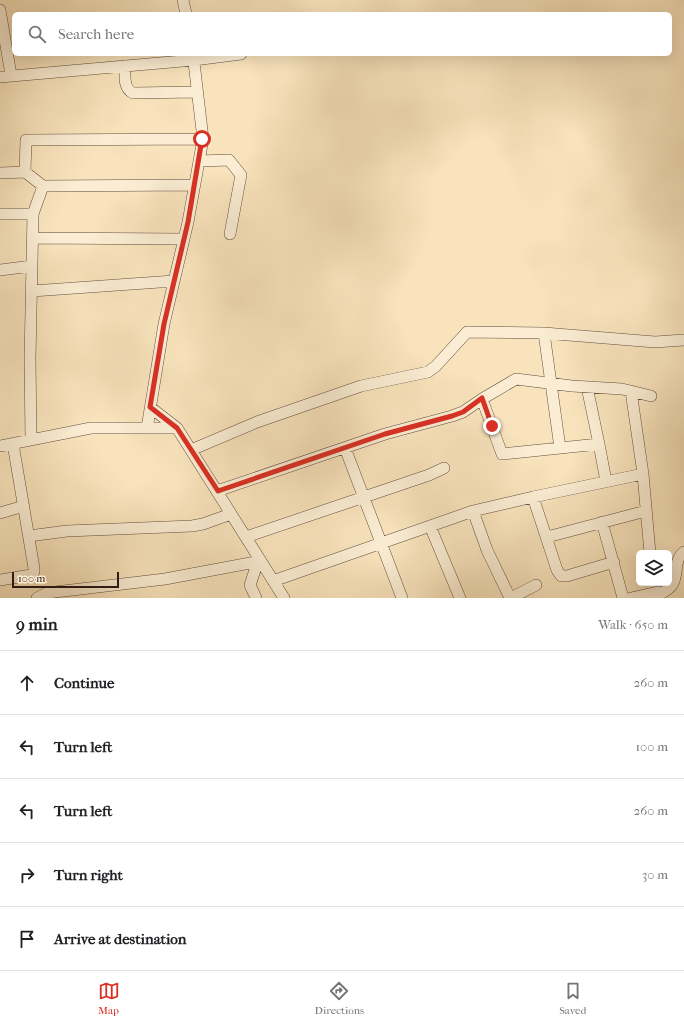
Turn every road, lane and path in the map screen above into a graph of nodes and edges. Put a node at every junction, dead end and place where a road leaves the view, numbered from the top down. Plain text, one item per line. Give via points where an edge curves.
1 (183, 0) edge
2 (0, 10) edge
3 (186, 12) edge
4 (209, 56) edge
5 (193, 57) edge
6 (125, 66) junction
7 (6, 76) edge
8 (198, 92) junction
9 (202, 139) junction
10 (199, 161) junction
11 (25, 172) junction
12 (0, 173) edge
13 (195, 184) junction
14 (43, 186) junction
15 (0, 214) edge
16 (33, 214) junction
17 (230, 234) dead end
18 (33, 238) junction
19 (184, 239) junction
20 (32, 266) junction
21 (0, 270) edge
22 (174, 281) junction
23 (32, 290) junction
24 (544, 333) junction
25 (684, 340) edge
26 (551, 383) junction
27 (587, 387) junction
28 (631, 391) junction
29 (651, 396) dead end
30 (482, 398) junction
31 (150, 407) junction
32 (147, 428) junction
33 (177, 428) junction
34 (31, 440) junction
35 (13, 444) junction
36 (599, 444) junction
37 (0, 446) edge
38 (344, 448) junction
39 (560, 448) junction
40 (191, 450) junction
41 (444, 468) dead end
42 (643, 474) junction
43 (606, 481) junction
44 (218, 491) junction
45 (364, 497) junction
46 (533, 497) junction
47 (24, 506) junction
48 (473, 511) junction
49 (646, 511) junction
50 (0, 513) edge
51 (231, 514) junction
52 (602, 522) junction
53 (430, 526) junction
54 (29, 536) junction
55 (246, 537) junction
56 (547, 537) junction
57 (381, 543) junction
58 (650, 550) edge
59 (684, 552) edge
60 (260, 561) junction
61 (614, 562) junction
62 (0, 580) edge
63 (274, 581) junction
64 (536, 585) dead end
65 (658, 592) edge
66 (37, 598) edge
67 (256, 598) edge
68 (283, 598) edge
69 (402, 598) edge
70 (460, 598) edge
71 (510, 598) edge
72 (623, 598) edge
73 (631, 598) edge

1 - 3 street
2 - 7 street
4 - 5 street
5 - 6 street
5 - 8 street
6 - 7 street
6 - 8 street via 126,86 133,93
8 - 9 street
9 - 10 street
9 - 11 street via 26,140
10 - 13 street
10 - 17 street via 229,160 241,175
11 - 12 street
11 - 14 street
13 - 14 street
13 - 19 street
14 - 16 street
15 - 16 street
16 - 18 street
18 - 19 street
18 - 20 street
19 - 22 street
20 - 21 street
20 - 23 street
22 - 23 street
22 - 31 street
23 - 34 street
24 - 25 street via 655,342
24 - 26 street
24 - 40 street via 467,332 432,369 361,386 257,422
26 - 27 street
26 - 30 street via 516,379
26 - 39 street
27 - 28 street
27 - 36 street
28 - 29 street
28 - 42 street
30 - 38 street via 457,414
30 - 39 street via 502,454
31 - 32 street
31 - 33 street
32 - 33 street
32 - 34 street via 91,428
33 - 40 street
34 - 35 street
35 - 37 street
35 - 47 street
36 - 39 street
36 - 43 street
38 - 44 street
38 - 45 street
40 - 44 street
41 - 45 street
42 - 43 street
42 - 49 street
43 - 46 street
44 - 51 street
45 - 55 street
45 - 57 street
46 - 48 street
46 - 56 street
47 - 50 street
47 - 54 street
48 - 53 street
48 - 71 street via 487,550
49 - 52 street
49 - 58 street
51 - 54 street via 192,526 67,531
51 - 55 street
52 - 56 street
52 - 61 street
53 - 57 street
53 - 70 street
54 - 62 street via 34,572 31,575
55 - 60 street
56 - 61 street via 561,576
57 - 63 street
57 - 69 street
59 - 65 street via 676,563 673,584 668,589
60 - 63 street
60 - 66 street via 165,579 47,593
60 - 67 street via 250,585
61 - 72 street
63 - 68 street
64 - 71 street
65 - 73 street

